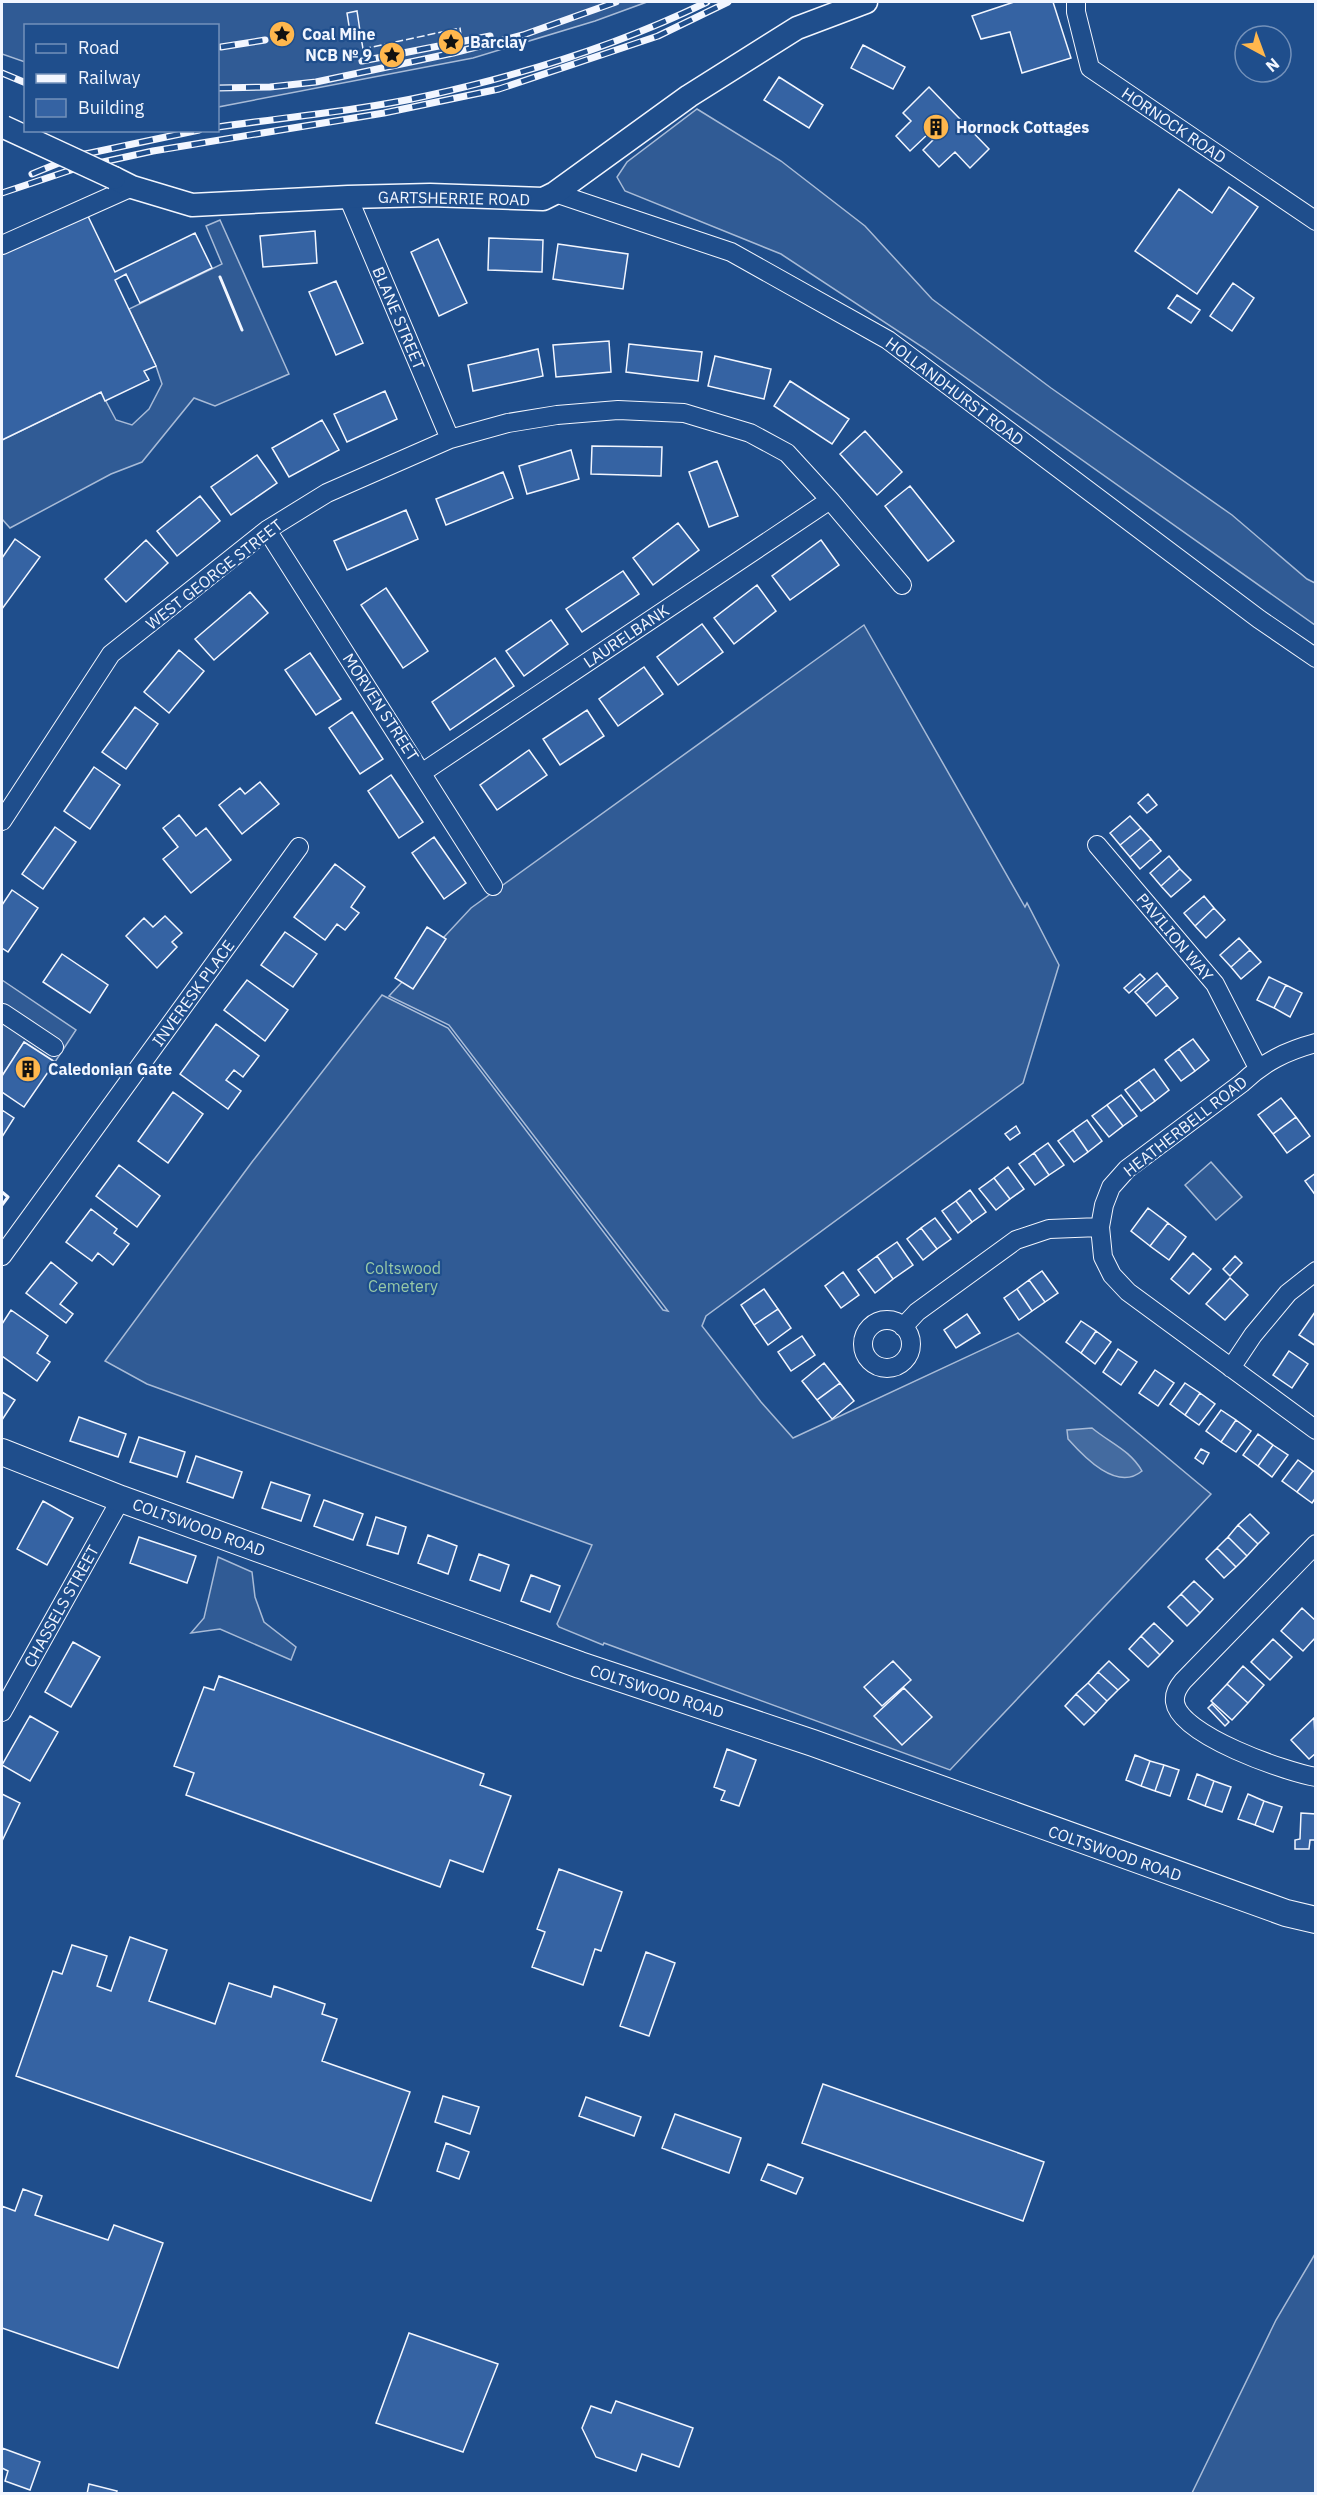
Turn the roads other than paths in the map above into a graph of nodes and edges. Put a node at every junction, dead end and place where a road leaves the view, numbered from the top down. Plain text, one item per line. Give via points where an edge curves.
1 (866, 2) edge
2 (1076, 2) edge
3 (3, 126) edge
4 (123, 183) junction
5 (555, 193) junction
6 (348, 197) junction
7 (1316, 221) edge
8 (2, 245) edge
9 (450, 439) junction
10 (830, 500) junction
11 (267, 530) junction
12 (902, 585) dead end
13 (1316, 658) edge
14 (423, 772) junction
15 (2, 820) edge
16 (1097, 845) dead end
17 (299, 847) dead end
18 (493, 886) dead end
19 (2, 1013) edge
20 (1316, 1043) edge
21 (54, 1047) dead end
22 (1258, 1068) junction
23 (1100, 1227) junction
24 (2, 1256) edge
25 (1316, 1271) edge
26 (903, 1327) dead end
27 (1231, 1368) junction
28 (1316, 1430) edge
29 (2, 1452) edge
30 (121, 1499) junction
31 (1316, 1544) edge
32 (2, 1712) edge
33 (1316, 1777) edge
34 (1316, 1920) edge

1 - 5 street, GARTSHERRIE ROAD via 798,28 689,96
2 - 7 street, HORNOCK ROAD via 1090,68
3 - 4 street, GARTSHERRIE ROAD, bridge
4 - 6 street, GARTSHERRIE ROAD via 192,205
4 - 8 street
5 - 6 street, GARTSHERRIE ROAD via 543,199
5 - 13 street, HOLLANDHURST ROAD via 731,252 888,340
6 - 9 street, BLANE STREET
9 - 10 street, WEST GEORGE STREET via 557,415 618,410 684,414 750,433 786,453
9 - 11 street, WEST GEORGE STREET via 327,493
10 - 12 street, WEST GEORGE STREET
10 - 14 street, LAURELBANK
11 - 14 street, MORVEN STREET
11 - 15 street, WEST GEORGE STREET via 111,654
14 - 18 street, MORVEN STREET
16 - 22 street, PAVILION WAY via 1215,984
17 - 24 street, INVERESK PLACE
19 - 21 street
20 - 22 street, HEATHERBELL ROAD via 1281,1054
22 - 23 street, HEATHERBELL ROAD via 1127,1169 1111,1187
23 - 26 street via 1049,1228 1016,1240 917,1312
23 - 27 street, HEATHERBELL ROAD via 1103,1257 1112,1275 1128,1292
25 - 27 street via 1287,1293
27 - 28 street, HEATHERBELL ROAD
29 - 30 main road, COLTSWOOD ROAD
30 - 32 street, CHASSELS STREET
30 - 34 main road, COLTSWOOD ROAD via 580,1665 813,1743 1286,1913
31 - 33 street via 1183,1680 1176,1690 1175,1702 1182,1718 1222,1744

